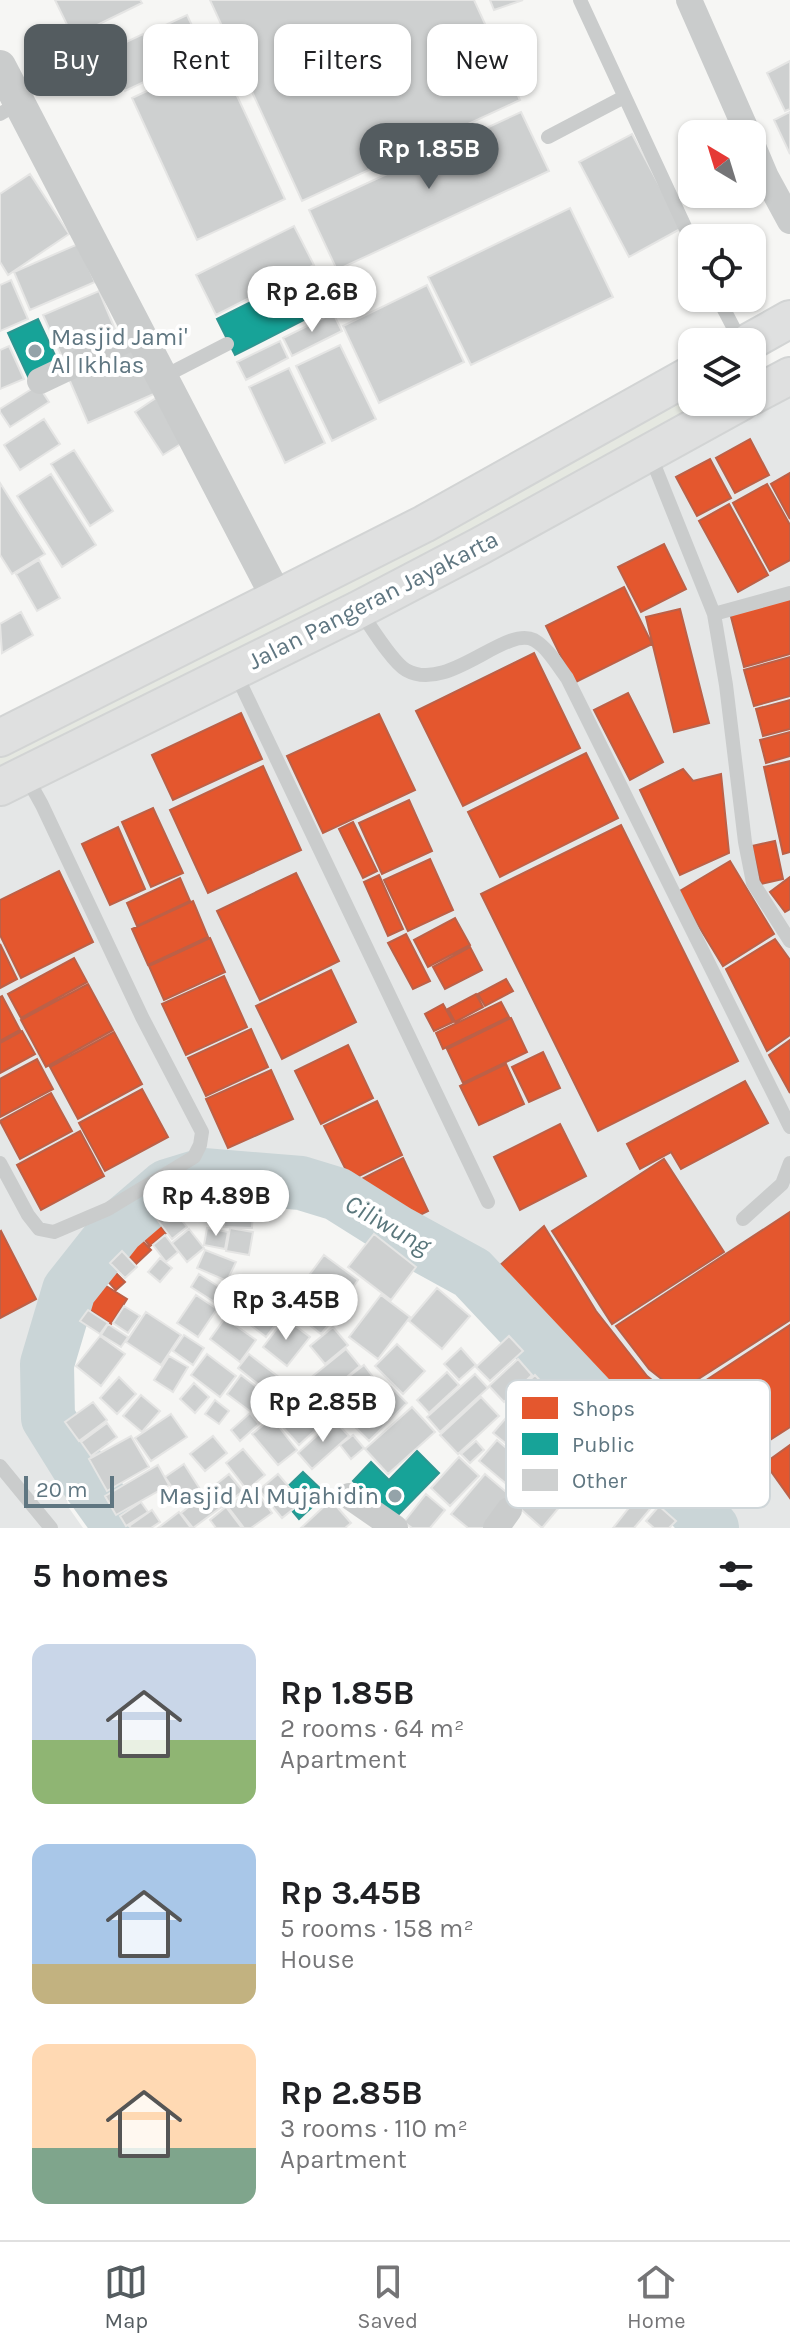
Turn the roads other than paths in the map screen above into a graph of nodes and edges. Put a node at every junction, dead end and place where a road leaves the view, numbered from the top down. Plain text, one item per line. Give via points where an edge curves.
1 (580, 0) edge
2 (689, 0) edge
3 (0, 66) edge
4 (624, 97) junction
5 (10, 108) edge
6 (742, 120) edge
7 (548, 137) dead end
8 (766, 177) edge
9 (790, 221) edge
10 (684, 224) edge
11 (790, 319) edge
12 (766, 332) edge
13 (139, 334) junction
14 (227, 344) dead end
15 (790, 376) edge
16 (161, 378) junction
17 (40, 381) dead end
18 (678, 382) edge
19 (766, 389) edge
20 (714, 416) edge
21 (648, 451) junction
22 (790, 593) edge
23 (277, 598) junction
24 (358, 610) junction
25 (714, 614) junction
26 (235, 672) junction
27 (12, 732) edge
28 (23, 776) edge
29 (790, 941) edge
30 (790, 1127) edge
31 (0, 1163) edge
32 (790, 1163) edge
33 (488, 1202) dead end
34 (743, 1219) dead end
35 (0, 1466) edge
36 (349, 1496) dead end
37 (51, 1528) edge
38 (395, 1528) edge

1 - 4 lane
2 - 6 street
3 - 5 street
4 - 7 lane
4 - 10 lane
5 - 13 street
8 - 9 street
11 - 12 main road
13 - 16 street
13 - 17 street
14 - 16 lane
15 - 19 main road
16 - 23 street
18 - 23 main road, Jalan Pangeran Jayakarta via 424,524
20 - 21 main road, Jalan Pangeran Jayakarta
21 - 24 main road, Jalan Pangeran Jayakarta
21 - 25 lane
22 - 25 lane
23 - 27 main road, Jalan Pangeran Jayakarta
24 - 26 main road, Jalan Pangeran Jayakarta
24 - 30 lane via 405,670 427,676 518,638 533,640 551,657 567,678
25 - 29 lane via 753,883
26 - 28 main road, Jalan Pangeran Jayakarta
26 - 33 lane
27 - 28 main road via 31,759
28 - 31 lane via 202,1132 194,1157 108,1209 54,1232 39,1229 28,1215
32 - 34 lane via 782,1184
35 - 37 lane
36 - 38 street

